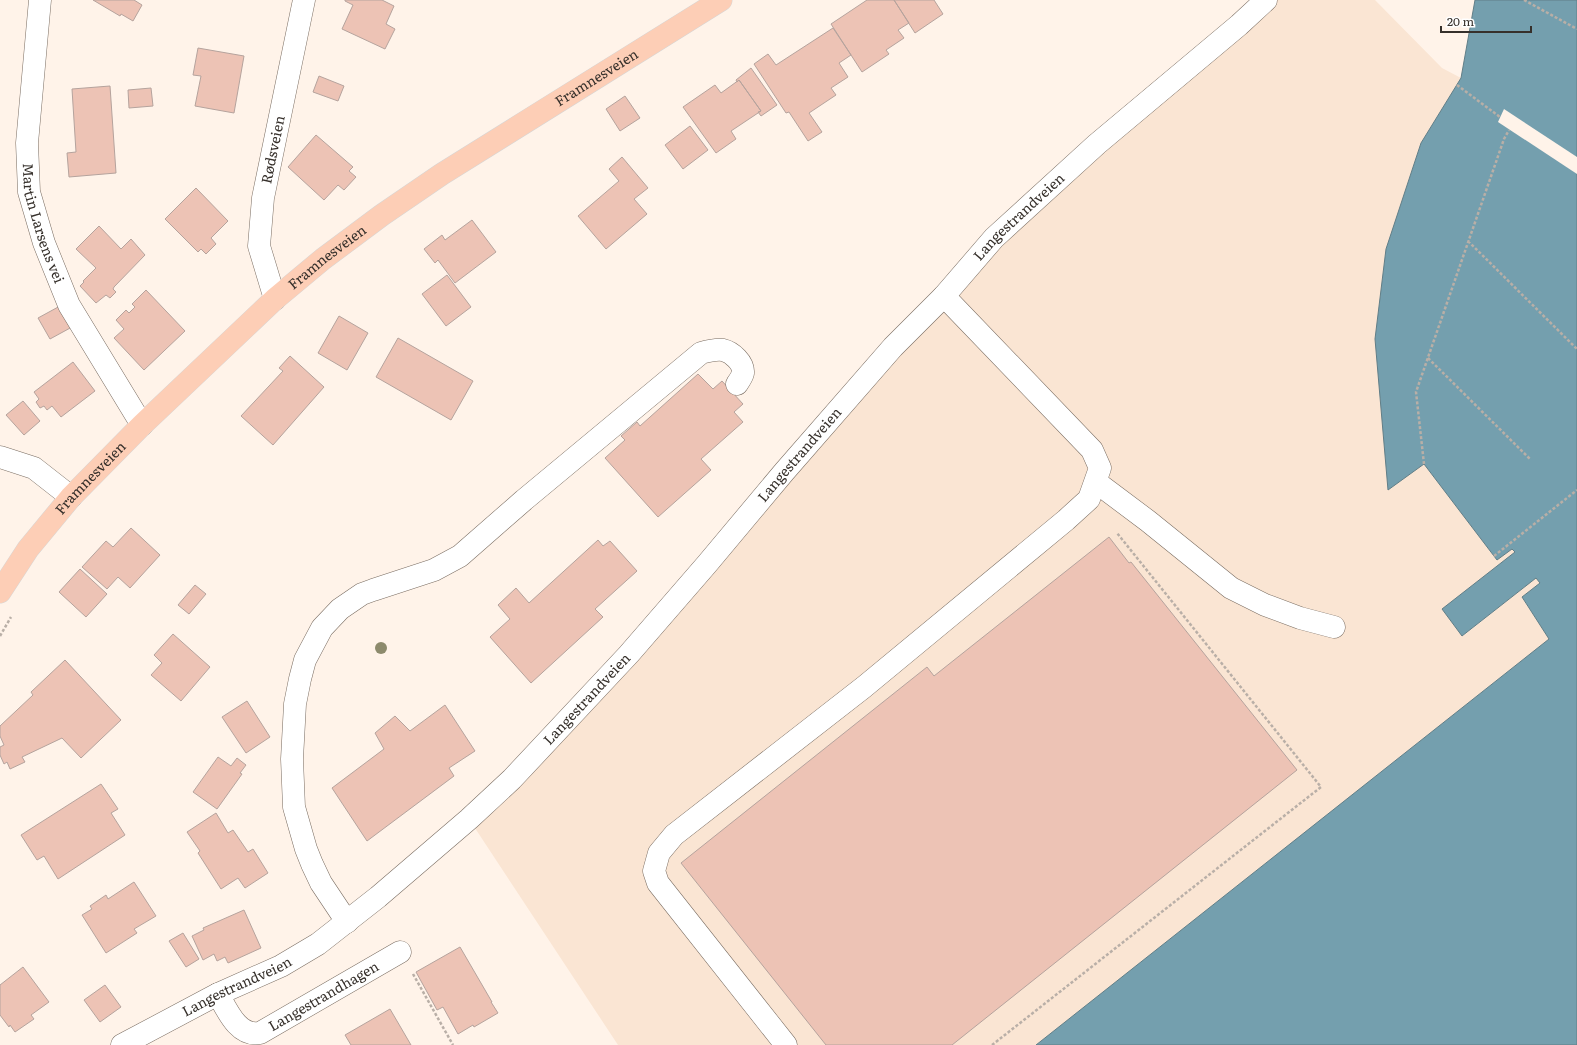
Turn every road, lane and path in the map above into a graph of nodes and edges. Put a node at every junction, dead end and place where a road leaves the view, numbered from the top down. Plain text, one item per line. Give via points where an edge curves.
1 (40, 0) edge
2 (304, 0) edge
3 (721, 0) edge
4 (1266, 0) edge
5 (1524, 0) edge
6 (1577, 29) edge
7 (1457, 85) dead end
8 (1500, 117) dead end
9 (1509, 130) dead end
10 (1468, 241) junction
11 (944, 296) junction
12 (275, 299) junction
13 (1577, 349) edge
14 (1428, 358) junction
15 (737, 384) dead end
16 (142, 425) junction
17 (0, 457) edge
18 (1531, 460) dead end
19 (1424, 464) dead end
20 (1092, 490) junction
21 (1577, 490) edge
22 (71, 497) junction
23 (1494, 556) dead end
24 (0, 592) edge
25 (11, 616) dead end
26 (1334, 627) dead end
27 (0, 636) edge
28 (347, 922) junction
29 (400, 952) joint
30 (218, 994) junction
31 (122, 1045) edge
32 (453, 1045) edge
33 (786, 1045) edge
34 (992, 1045) edge

1 - 16 street, Martin Larsens vei via 27,143 29,192 44,243 69,305
2 - 12 street, Rødsveien via 265,190 258,246
3 - 12 main road, Framnesveien via 442,174 323,259
4 - 11 street, Langestrandveien via 1097,144 994,238
5 - 6 path
7 - 8 path
9 - 10 path
10 - 13 path
10 - 14 path
11 - 20 street via 1092,450 1100,468
11 - 28 street, Langestrandveien via 893,347 629,654 558,731 469,819
12 - 16 main road, Framnesveien
14 - 18 path
14 - 19 path via 1416,392
15 - 28 street via 743,375 743,369 731,353 719,350 701,353 460,556 434,570 362,594 340,609 322,628 305,660 295,704 292,759 294,807 312,864 321,883
16 - 22 main road, Framnesveien
17 - 22 street via 34,468
20 - 26 street via 1148,521 1231,588 1264,605
20 - 33 street via 1066,520 864,687 674,835 659,853 654,871 658,883
20 - 34 path via 1321,787
21 - 23 path
22 - 24 main road, Framnesveien via 28,549
25 - 27 path
28 - 30 street, Langestrandveien via 318,944 281,966
29 - 30 street, Langestrandhagen via 260,1033 252,1035 238,1026
29 - 32 path
30 - 31 street, Langestrandveien

